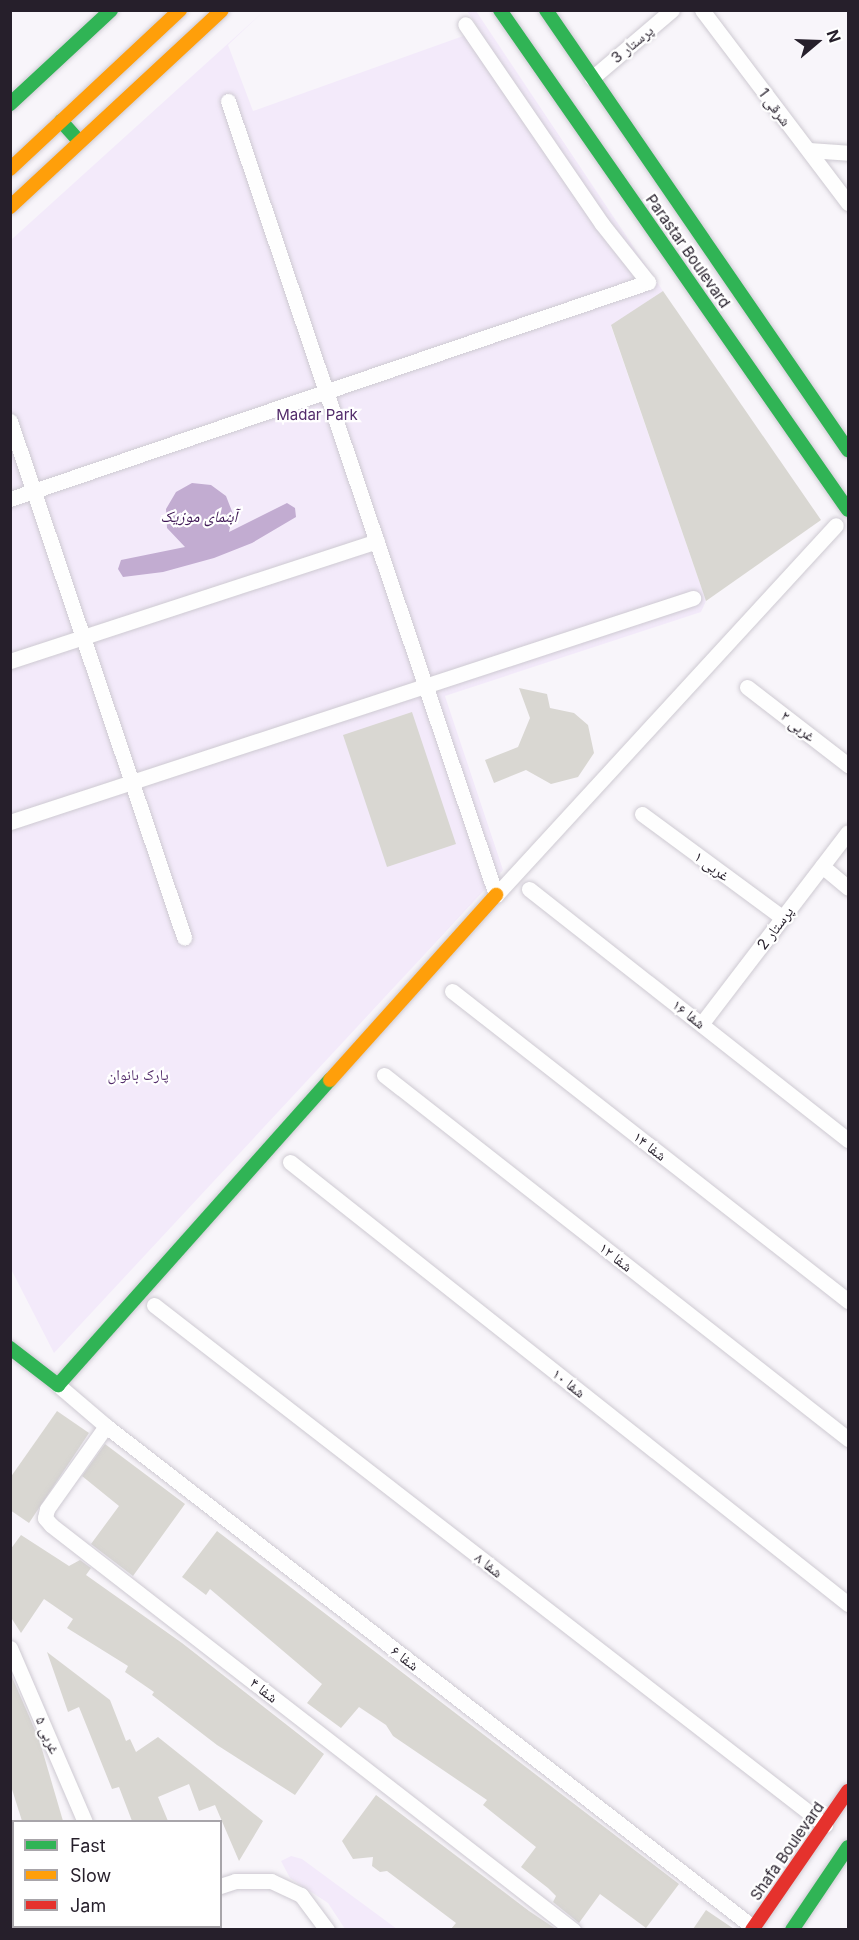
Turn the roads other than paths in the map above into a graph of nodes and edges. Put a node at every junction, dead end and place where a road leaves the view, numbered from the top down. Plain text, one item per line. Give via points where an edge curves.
1 (111, 10) edge
2 (180, 10) edge
3 (222, 10) edge
4 (500, 10) edge
5 (546, 10) edge
6 (672, 10) edge
7 (702, 10) edge
8 (465, 24) dead end
9 (591, 78) junction
10 (228, 101) dead end
11 (10, 104) edge
12 (61, 121) junction
13 (79, 141) junction
14 (809, 150) junction
15 (849, 153) edge
16 (10, 169) edge
17 (849, 203) edge
18 (10, 207) edge
19 (326, 390) junction
20 (10, 421) edge
21 (849, 450) edge
22 (34, 492) junction
23 (10, 499) edge
24 (849, 510) edge
25 (836, 525) dead end
26 (377, 542) junction
27 (693, 598) dead end
28 (84, 638) junction
29 (10, 661) edge
30 (426, 686) junction
31 (747, 687) dead end
32 (849, 765) edge
33 (132, 782) junction
34 (642, 814) dead end
35 (10, 822) edge
36 (849, 832) edge
37 (822, 866) junction
38 (849, 888) edge
39 (529, 889) dead end
40 (496, 896) junction
41 (783, 918) junction
42 (184, 937) dead end
43 (452, 991) dead end
44 (702, 1023) junction
45 (384, 1075) dead end
46 (849, 1140) edge
47 (290, 1162) dead end
48 (849, 1301) edge
49 (154, 1305) dead end
50 (10, 1348) edge
51 (58, 1385) junction
52 (106, 1426) junction
53 (849, 1439) edge
54 (849, 1604) edge
55 (10, 1648) edge
56 (849, 1791) edge
57 (85, 1820) edge
58 (825, 1825) junction
59 (849, 1848) edge
60 (222, 1885) edge
61 (327, 1929) edge
62 (573, 1929) edge
63 (753, 1929) edge
64 (792, 1929) edge

1 - 11 main road
2 - 12 main road
3 - 13 main road
4 - 24 main road, Parastar Boulevard
5 - 9 main road, Parastar Boulevard
6 - 9 street, پرستار 3
7 - 14 street, شرقی 1
8 - 19 street via 602,224 648,282
9 - 21 main road, Parastar Boulevard
10 - 19 street
12 - 13 main road
12 - 16 main road
13 - 18 main road
14 - 15 street
14 - 17 street, شرقی 1
19 - 22 street
19 - 26 street
20 - 22 street
22 - 23 street
22 - 28 street
25 - 40 street
26 - 28 street
26 - 30 street
27 - 30 street
28 - 29 street
28 - 33 street
30 - 33 street
30 - 40 street
31 - 32 street, ۲ غربی
33 - 35 street
33 - 42 street
34 - 41 street, ۱ غربی
36 - 37 street, پرستار 2
37 - 38 street
37 - 41 street, پرستار 2
39 - 44 street, شفا ۱۶
40 - 51 main road
41 - 44 street, پرستار 2
43 - 48 street, شفا ۱۴
44 - 46 street, شفا ۱۶
45 - 53 street, شفا ۱۲
47 - 54 street, شفا ۱۰
49 - 58 street, شفا ۸
50 - 51 main road
51 - 52 street, شفا ۶
52 - 62 street, شفا ۴ via 47,1509 45,1518 51,1525
52 - 63 street, شفا ۶
55 - 57 street, غربی ۵
56 - 58 main road, Shafa Boulevard
58 - 63 main road, Shafa Boulevard
59 - 64 main road
60 - 61 street via 235,1881 271,1881 301,1895

